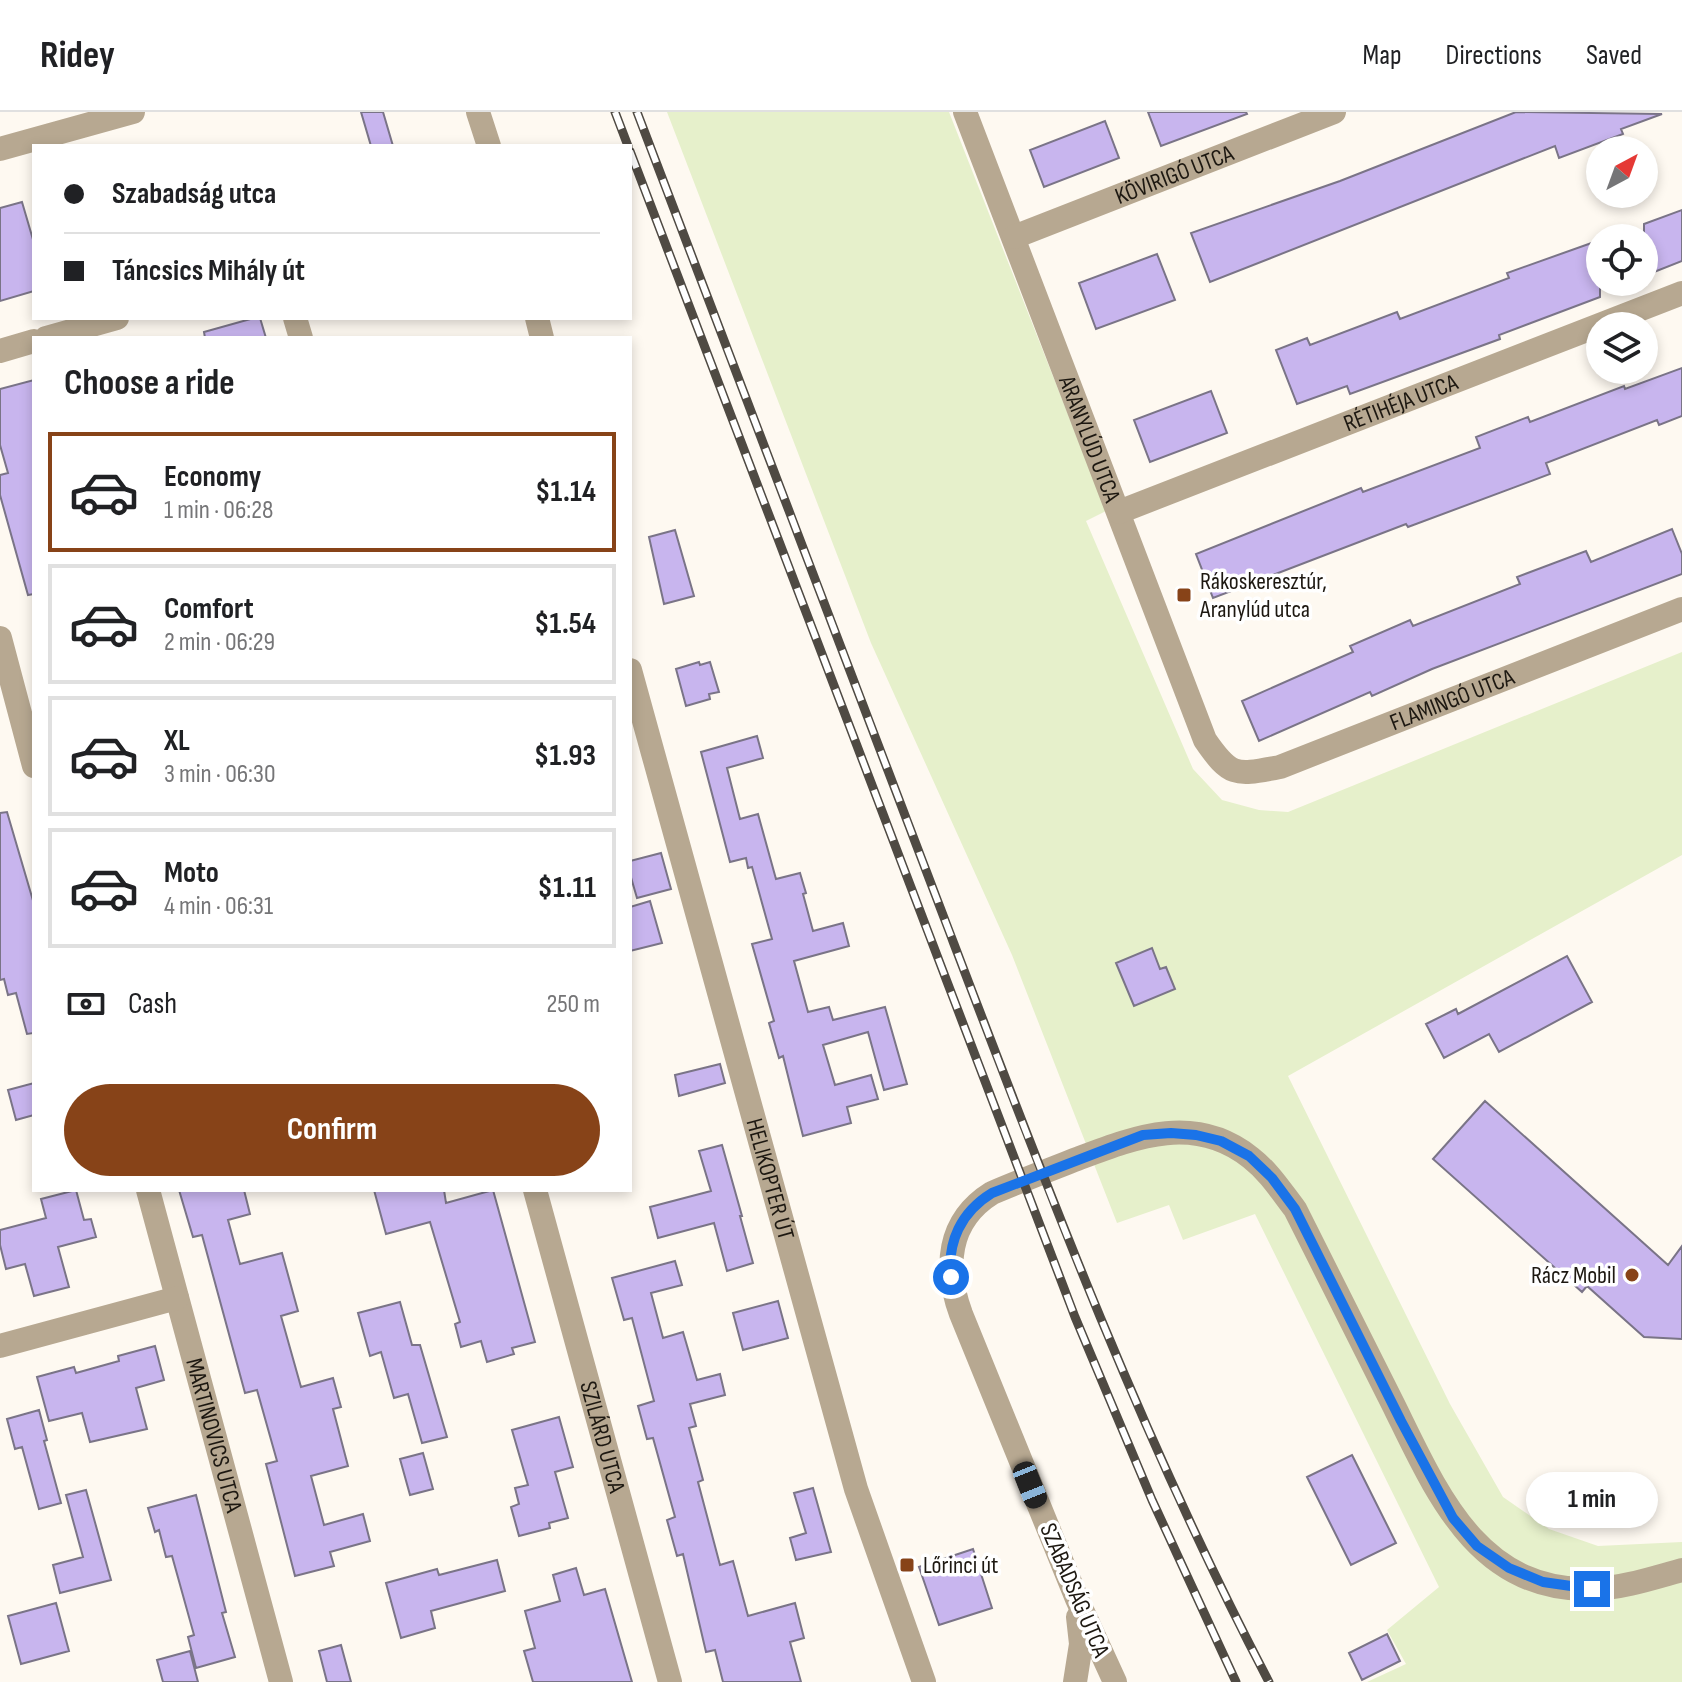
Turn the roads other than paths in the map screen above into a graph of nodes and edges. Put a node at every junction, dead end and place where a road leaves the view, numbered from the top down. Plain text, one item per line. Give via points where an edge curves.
1 (133, 112) edge
2 (478, 112) edge
3 (965, 112) edge
4 (1334, 112) edge
5 (488, 144) edge
6 (0, 149) edge
7 (1014, 237) junction
8 (1682, 293) edge
9 (110, 320) edge
10 (53, 336) edge
11 (32, 342) edge
12 (0, 351) edge
13 (1119, 512) junction
14 (1682, 609) edge
15 (0, 638) edge
16 (632, 677) edge
17 (32, 758) edge
18 (1222, 764) joint
19 (149, 1192) edge
20 (536, 1192) edge
21 (177, 1298) junction
22 (0, 1346) edge
23 (1682, 1570) edge
24 (1077, 1599) junction
25 (281, 1682) edge
26 (670, 1682) edge
27 (924, 1682) edge
28 (1075, 1682) edge
29 (1115, 1682) edge

1 - 6 street
2 - 5 street
3 - 7 street, ARANYLÚD UTCA
4 - 7 street, KÖVIRIGÓ UTCA
7 - 13 street, ARANYLÚD UTCA
8 - 13 street, RÉTIHÉJA UTCA
9 - 10 street
11 - 12 street
13 - 18 street, ARANYLÚD UTCA via 1205,740
14 - 18 street, FLAMINGÓ UTCA via 1280,767 1242,774
15 - 17 street
16 - 27 street, HELIKOPTER ÚT via 856,1489
19 - 21 street, MARTINOVICS UTCA
20 - 26 street, SZILÁRD UTCA
21 - 22 street
21 - 25 street, MARTINOVICS UTCA
23 - 24 street, SZABADSÁG UTCA via 1625,1585 1561,1586 1509,1568 1477,1546 1442,1501 1295,1209 1259,1164 1234,1146 1184,1133 1143,1135 992,1193 974,1206 956,1232 950,1253 953,1291
24 - 28 street via 1081,1644
24 - 29 street, SZABADSÁG UTCA

